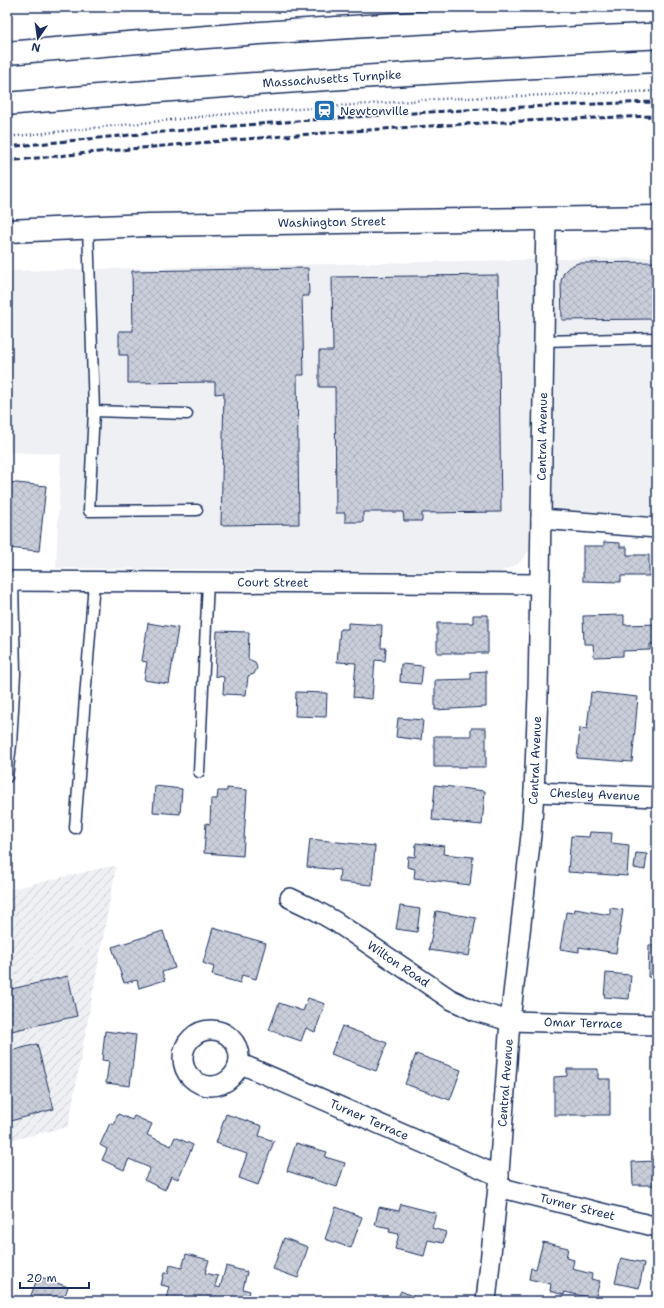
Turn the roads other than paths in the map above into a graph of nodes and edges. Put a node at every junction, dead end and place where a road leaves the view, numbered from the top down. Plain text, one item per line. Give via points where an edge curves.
1 (657, 12) edge
2 (7, 53) edge
3 (657, 62) edge
4 (7, 104) edge
5 (657, 217) edge
6 (546, 218) junction
7 (88, 228) junction
8 (7, 231) edge
9 (657, 338) edge
10 (544, 341) junction
11 (94, 411) junction
12 (188, 414) dead end
13 (197, 510) dead end
14 (541, 519) junction
15 (657, 528) edge
16 (10, 581) edge
17 (94, 582) junction
18 (208, 582) junction
19 (540, 584) junction
20 (199, 772) dead end
21 (7, 777) edge
22 (534, 792) junction
23 (657, 798) edge
24 (75, 828) dead end
25 (290, 898) dead end
26 (510, 1021) junction
27 (657, 1025) edge
28 (240, 1063) dead end
29 (498, 1182) junction
30 (657, 1227) edge
31 (486, 1301) edge

1 - 2 main road via 330,28
3 - 4 main road, Massachusetts Turnpike via 314,79
5 - 6 main road, Washington Street
6 - 7 main road, Washington Street
6 - 10 street, Central Avenue
7 - 8 main road, Washington Street
7 - 11 lane
9 - 10 lane
10 - 14 street, Central Avenue
11 - 12 lane
11 - 13 lane via 89,511
14 - 15 street
14 - 19 street, Central Avenue
16 - 17 street, Court Street
16 - 21 lane via 15,674
17 - 18 street, Court Street
17 - 24 lane
18 - 19 street, Court Street
18 - 20 lane
19 - 22 street, Central Avenue
22 - 23 street, Chesley Avenue
22 - 26 street, Central Avenue
25 - 26 street, Wilton Road via 336,922 450,999 475,1011
26 - 27 street, Omar Terrace
26 - 29 street, Central Avenue
28 - 29 street, Turner Terrace
29 - 30 street, Turner Street
29 - 31 street, Central Avenue

